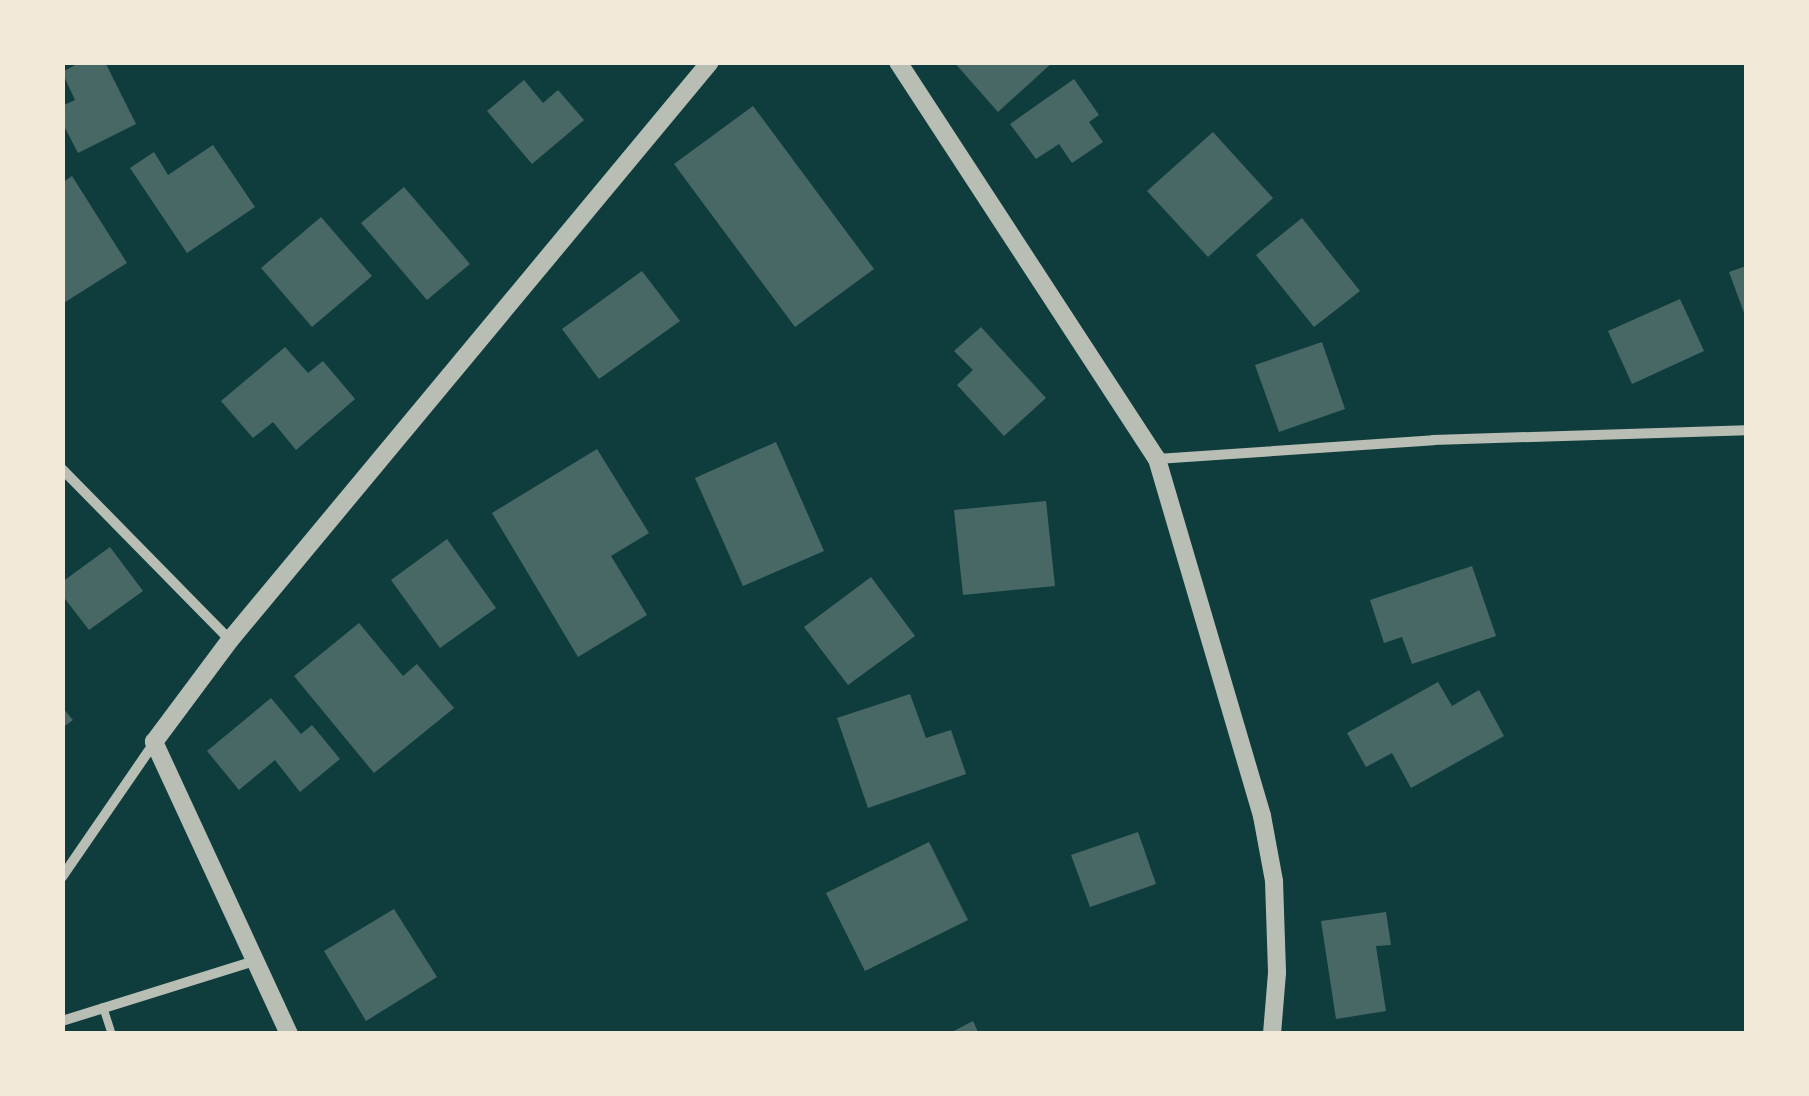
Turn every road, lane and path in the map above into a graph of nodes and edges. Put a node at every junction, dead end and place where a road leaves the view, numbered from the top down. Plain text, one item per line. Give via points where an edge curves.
1 (710, 62) edge
2 (898, 62) edge
3 (1746, 430) edge
4 (1157, 459) junction
5 (62, 469) edge
6 (230, 640) junction
7 (154, 742) junction
8 (62, 877) edge
9 (252, 962) junction
10 (104, 1007) junction
11 (62, 1022) edge
12 (112, 1034) edge
13 (288, 1034) edge
14 (1272, 1034) edge

1 - 6 street
2 - 4 street
3 - 4 street via 1433,440
4 - 14 street via 1262,816 1274,881
5 - 6 street
6 - 7 street
7 - 8 street
7 - 9 street
9 - 10 street
9 - 13 street
10 - 11 street
10 - 12 lane

